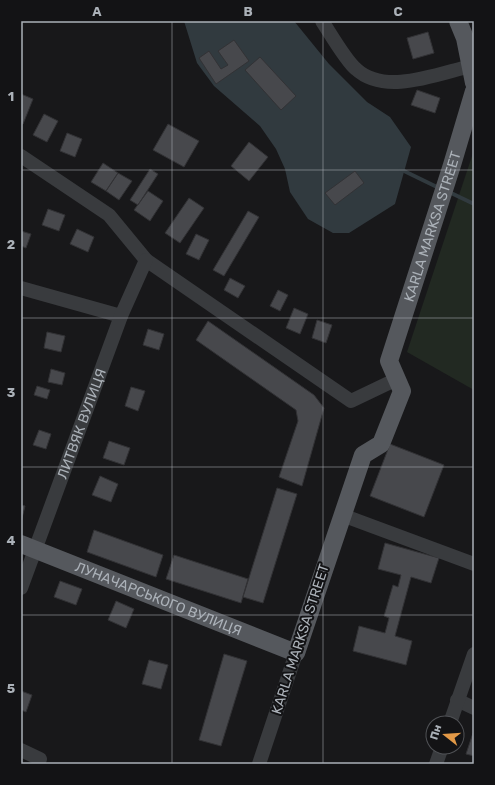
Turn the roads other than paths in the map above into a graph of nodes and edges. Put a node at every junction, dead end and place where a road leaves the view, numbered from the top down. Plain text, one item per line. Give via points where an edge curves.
1 (322, 21) edge
2 (458, 21) edge
3 (472, 74) edge
4 (474, 91) edge
5 (21, 156) edge
6 (146, 260) junction
7 (21, 288) edge
8 (121, 316) junction
9 (397, 379) junction
10 (342, 515) junction
11 (28, 547) edge
12 (474, 564) edge
13 (21, 588) edge
14 (296, 653) junction
15 (474, 654) edge
16 (457, 700) junction
17 (474, 708) edge
18 (452, 715) edge
19 (21, 750) edge
20 (40, 759) dead end
21 (259, 764) edge

1 - 3 street via 356,69 381,82 405,82
2 - 3 main road via 466,38
4 - 9 main road, KARLA MARKSA STREET via 389,361
5 - 6 street via 109,215
6 - 8 street, ЛИТВЯК ВУЛИЦЯ
6 - 9 street via 351,402
7 - 8 street
8 - 11 street, ЛИТВЯК ВУЛИЦЯ
9 - 10 main road, KARLA MARKSA STREET via 402,391 381,444 363,455
10 - 12 street
10 - 14 main road, KARLA MARKSA STREET
11 - 13 street, ЛИТВЯК ВУЛИЦЯ
11 - 14 main road, ЛУНАЧАРСЬКОГО ВУЛИЦЯ
14 - 21 street, KARLA MARKSA STREET
15 - 16 street
16 - 17 street
16 - 18 street
19 - 20 street

